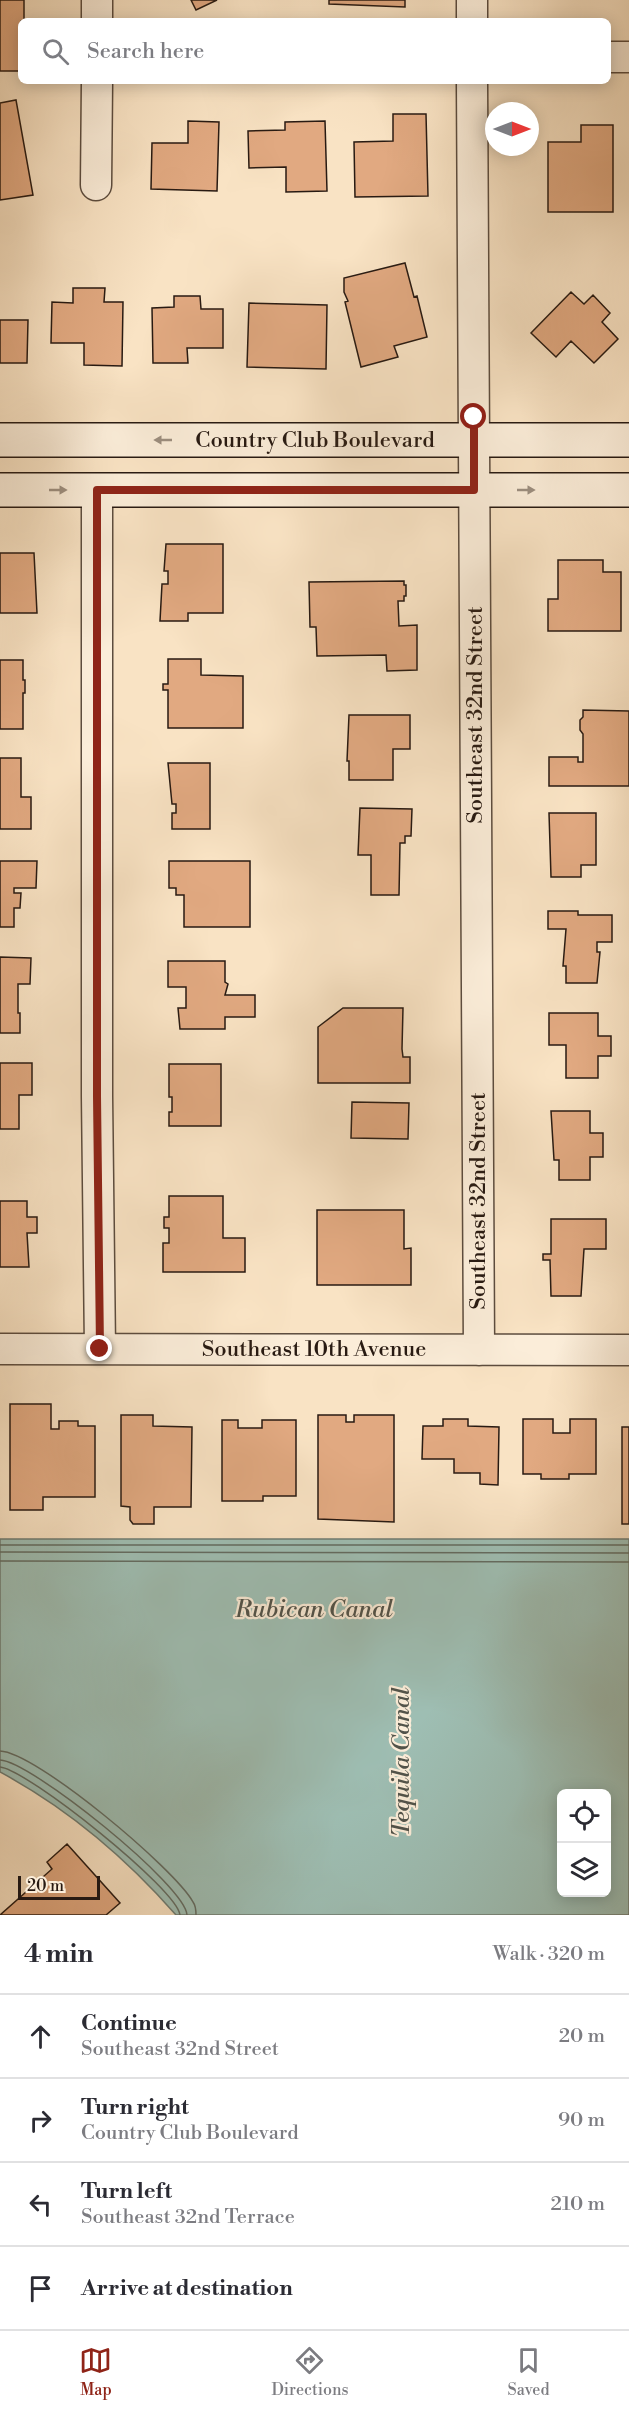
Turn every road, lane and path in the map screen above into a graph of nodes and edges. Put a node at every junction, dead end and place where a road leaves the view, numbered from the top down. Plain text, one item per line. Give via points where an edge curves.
1 (97, 0) edge
2 (472, 0) edge
3 (97, 18) edge
4 (472, 18) edge
5 (611, 57) edge
6 (629, 57) edge
7 (97, 84) edge
8 (472, 84) edge
9 (96, 185) dead end
10 (0, 440) edge
11 (629, 440) edge
12 (474, 441) junction
13 (0, 490) edge
14 (97, 490) junction
15 (474, 490) junction
16 (629, 490) edge
17 (0, 1349) edge
18 (100, 1349) junction
19 (479, 1350) junction
20 (629, 1350) edge

1 - 3 street
2 - 4 street
5 - 6 street
7 - 9 street
8 - 12 street, Southeast 32nd Street
12 -> 10 main road, Country Club Boulevard
11 - 12 main road, Country Club Boulevard
12 - 15 street, Southeast 32nd Street
13 -> 14 main road
14 - 15 main road
14 - 18 street
15 -> 16 main road
15 - 19 street, Southeast 32nd Street
17 - 18 street, Southeast 10th Avenue
18 - 19 street, Southeast 10th Avenue
19 - 20 street, Southeast 10th Avenue

